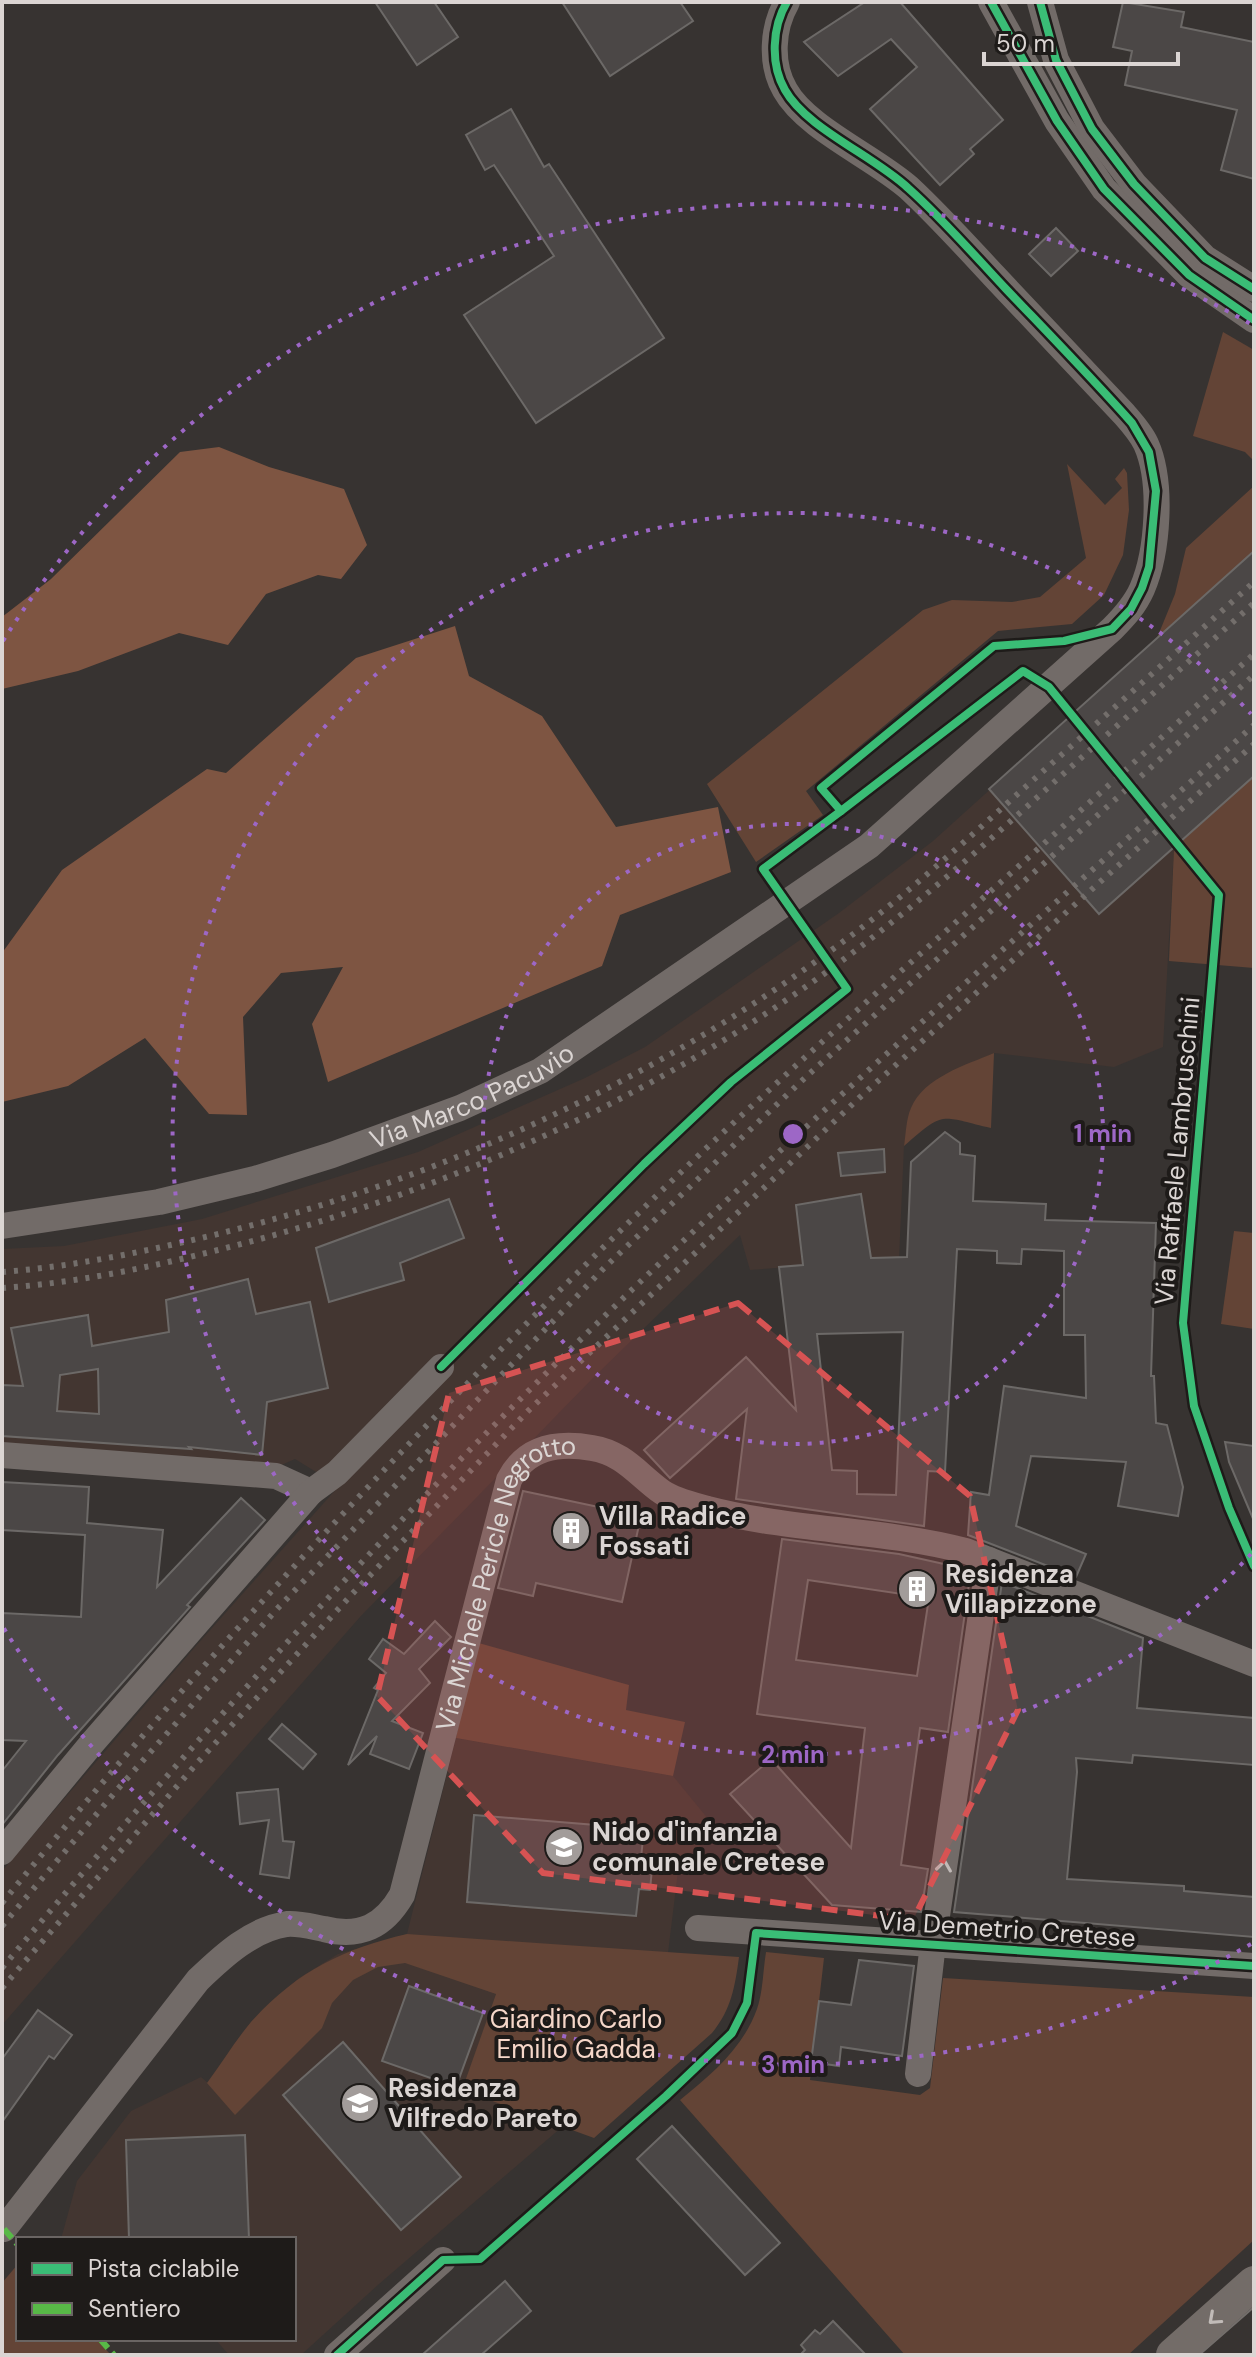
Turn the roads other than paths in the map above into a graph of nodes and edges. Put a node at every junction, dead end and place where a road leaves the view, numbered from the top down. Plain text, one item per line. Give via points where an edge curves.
1 (991, 2) edge
2 (1040, 2) edge
3 (778, 4) edge
4 (1254, 289) edge
5 (1254, 320) edge
6 (2, 1226) edge
7 (441, 1367) dead end
8 (2, 1455) edge
9 (311, 1492) junction
10 (989, 1560) junction
11 (1254, 1664) edge
12 (2, 1852) edge
13 (698, 1928) dead end
14 (933, 1943) junction
15 (1254, 1966) edge
16 (918, 2074) dead end
17 (4, 2229) dead end
18 (443, 2260) dead end
19 (1254, 2283) edge
20 (337, 2355) edge
21 (1173, 2355) edge

1 - 5 street via 1057,121 1104,189 1189,275
2 - 4 street via 1056,60 1092,129 1134,184 1205,258
3 - 6 street, Via Marco Pacuvio via 776,62 780,81 795,105 885,168 930,208 1145,440 1155,477 1155,517 1149,567 1131,609 883,835 559,1060 481,1100 255,1179 131,1207
7 - 9 street via 337,1473
8 - 9 street via 276,1476
9 - 12 street
10 - 11 street, Via Michele Pericle Negrotto
14 -> 10 street
10 - 17 street, Via Michele Pericle Negrotto via 921,1540 786,1525 710,1509 663,1493 617,1454 593,1448 548,1447 532,1453 509,1480 402,1895 394,1909 379,1924 360,1932 287,1924 228,1952 198,1980
13 - 14 street, Via Demetrio Cretese
14 - 15 street, Via Demetrio Cretese
14 - 16 street
18 - 20 street
19 -> 21 main road

